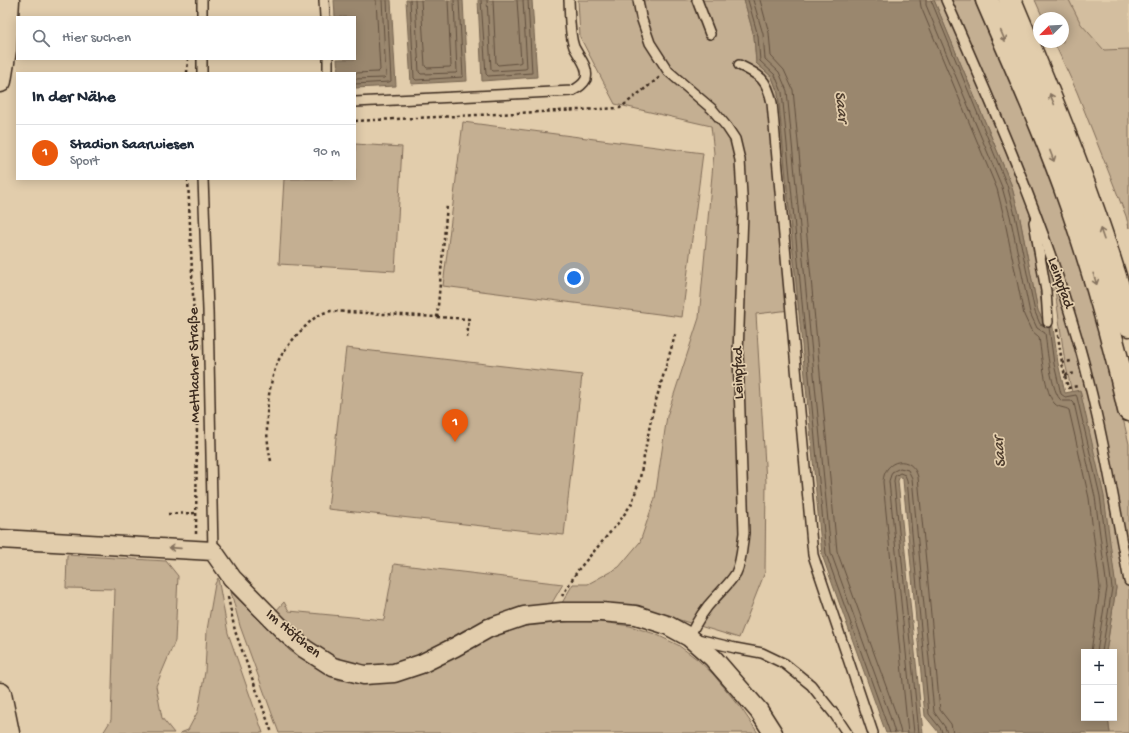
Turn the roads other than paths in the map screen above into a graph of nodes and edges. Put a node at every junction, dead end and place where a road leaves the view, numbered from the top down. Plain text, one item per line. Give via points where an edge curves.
1 (8, 0) edge
2 (202, 0) edge
3 (324, 0) edge
4 (568, 0) edge
5 (638, 0) edge
6 (697, 0) edge
7 (946, 0) edge
8 (987, 0) edge
9 (1010, 0) edge
10 (202, 16) edge
11 (325, 16) edge
12 (710, 34) dead end
13 (202, 60) edge
14 (328, 60) edge
15 (740, 65) dead end
16 (202, 72) edge
17 (328, 72) edge
18 (0, 80) edge
19 (356, 102) edge
20 (203, 180) edge
21 (1030, 197) junction
22 (1048, 322) dead end
23 (1129, 325) edge
24 (1129, 410) edge
25 (0, 540) edge
26 (205, 550) junction
27 (1129, 581) edge
28 (689, 637) junction
29 (0, 694) edge
30 (8, 733) edge
31 (773, 733) edge
32 (847, 733) edge
33 (873, 733) edge

1 - 18 main road
2 - 10 lane
3 - 11 lane
4 - 19 lane via 574,46 586,68 583,85 572,91
5 - 28 lane, Leinpfad via 650,43 668,71 712,109 728,127 735,139 740,160 743,213 738,354 744,533 736,572 698,619
6 - 12 lane
7 - 21 lane, Leinpfad
8 -> 24 main road via 1037,116 1071,204 1098,290
23 -> 9 main road via 1087,191
13 - 16 lane
14 - 17 lane
15 - 33 lane via 757,74 768,88 772,103 813,555
20 - 26 lane, Mettlacher Straße via 208,310
21 - 22 lane via 1046,291
21 - 27 lane, Leinpfad via 1083,359 1103,441
26 -> 25 street
26 - 28 street, Im Höfchen via 305,649 333,667 364,675 394,673 421,664 489,628 524,616 601,612 636,615 667,625
28 - 31 street via 714,658 759,711
28 - 32 lane via 762,653 785,664 811,685
29 - 30 main road

